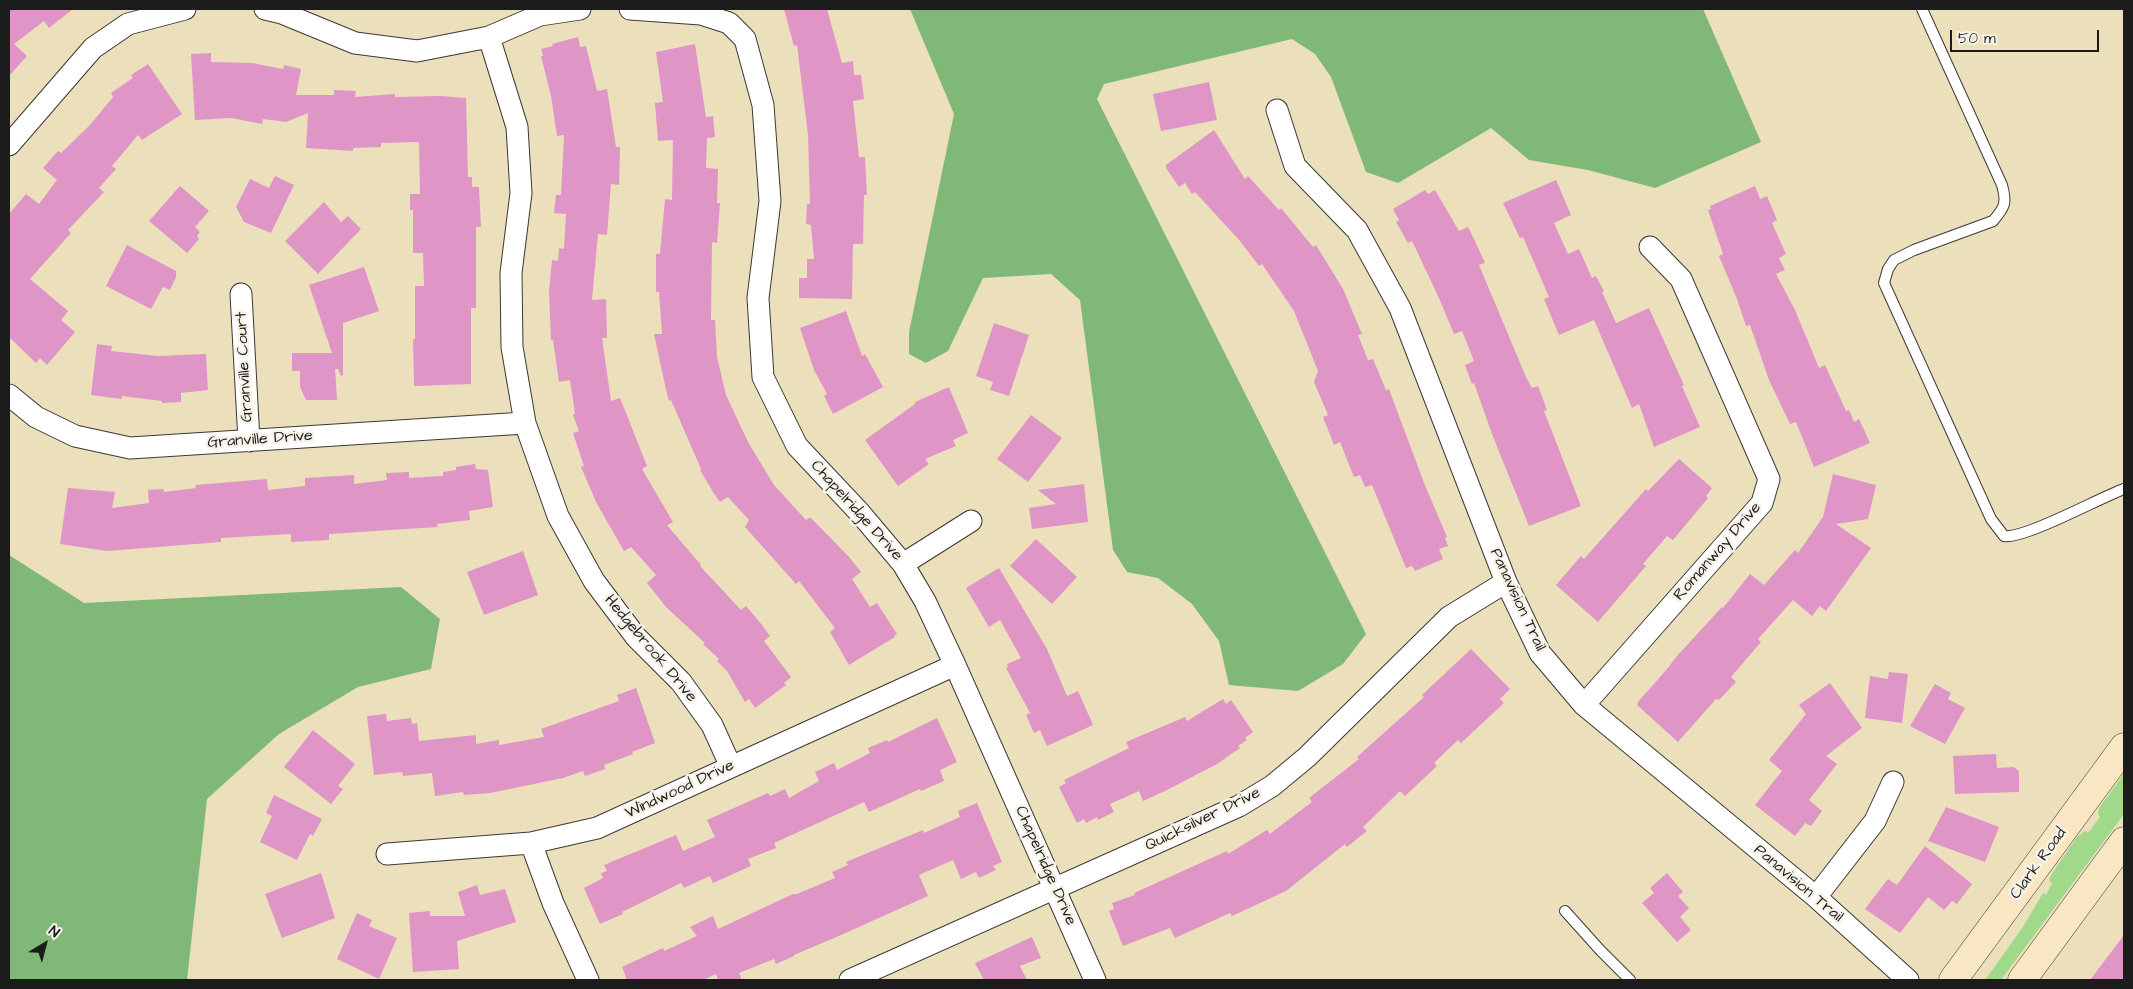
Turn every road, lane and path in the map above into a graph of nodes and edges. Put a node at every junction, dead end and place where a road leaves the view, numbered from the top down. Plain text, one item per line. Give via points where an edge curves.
1 (185, 9) edge
2 (265, 9) edge
3 (580, 9) edge
4 (630, 9) edge
5 (1922, 9) edge
6 (489, 37) junction
7 (1277, 110) dead end
8 (9, 144) edge
9 (1650, 247) dead end
10 (242, 294) dead end
11 (9, 395) edge
12 (525, 422) junction
13 (249, 441) junction
14 (2124, 489) edge
15 (971, 521) dead end
16 (903, 564) junction
17 (1506, 582) junction
18 (955, 665) junction
19 (1584, 705) junction
20 (2124, 747) edge
21 (731, 767) junction
22 (1893, 782) dead end
23 (2124, 841) edge
24 (531, 843) junction
25 (387, 854) dead end
26 (1055, 889) junction
27 (1816, 897) junction
28 (1565, 911) dead end
29 (588, 980) edge
30 (850, 980) edge
31 (1095, 980) edge
32 (1630, 980) edge
33 (1908, 980) edge
34 (1953, 980) edge
35 (2022, 980) edge

1 - 8 street via 128,24 94,48
2 - 6 street via 356,43 417,51
3 - 6 street via 540,15
4 - 16 street, Chapelridge Drive via 702,14 729,23 745,38 763,105 770,201 758,298 763,377 797,446
5 - 14 lane via 2006,200 1993,221 1894,260 1884,283 1991,520 2004,536 2012,537 2028,531
6 - 12 street, Hedgebrook Drive via 517,127 522,193 511,273 512,347
7 - 17 street, Panavision Trail via 1294,166 1357,230 1400,308
9 - 19 street, Romanway Drive via 1681,278 1770,479 1762,503
10 - 13 street, Granville Court
11 - 13 street, Granville Drive via 36,417 75,436 130,448
12 - 13 street, Granville Drive
12 - 21 street, Hedgebrook Drive via 558,516 594,581 636,638 686,689 712,725
15 - 16 street
16 - 18 street, Chapelridge Drive via 925,601
17 - 19 street, Panavision Trail via 1540,653
17 - 26 street, Quicksilver Drive via 1450,617 1307,757 1272,786 1239,806
18 - 21 street, Windwood Drive
18 - 26 street, Chapelridge Drive
19 - 27 street, Panavision Trail
20 - 34 main road, Clark Road
21 - 24 street, Windwood Drive via 597,828
22 - 27 street via 1875,821
23 - 35 main road
24 - 25 street, Windwood Drive
24 - 29 street via 553,903
26 - 30 street, Quicksilver Drive
26 - 31 street, Chapelridge Drive
27 - 33 street, Panavision Trail
28 - 32 lane

